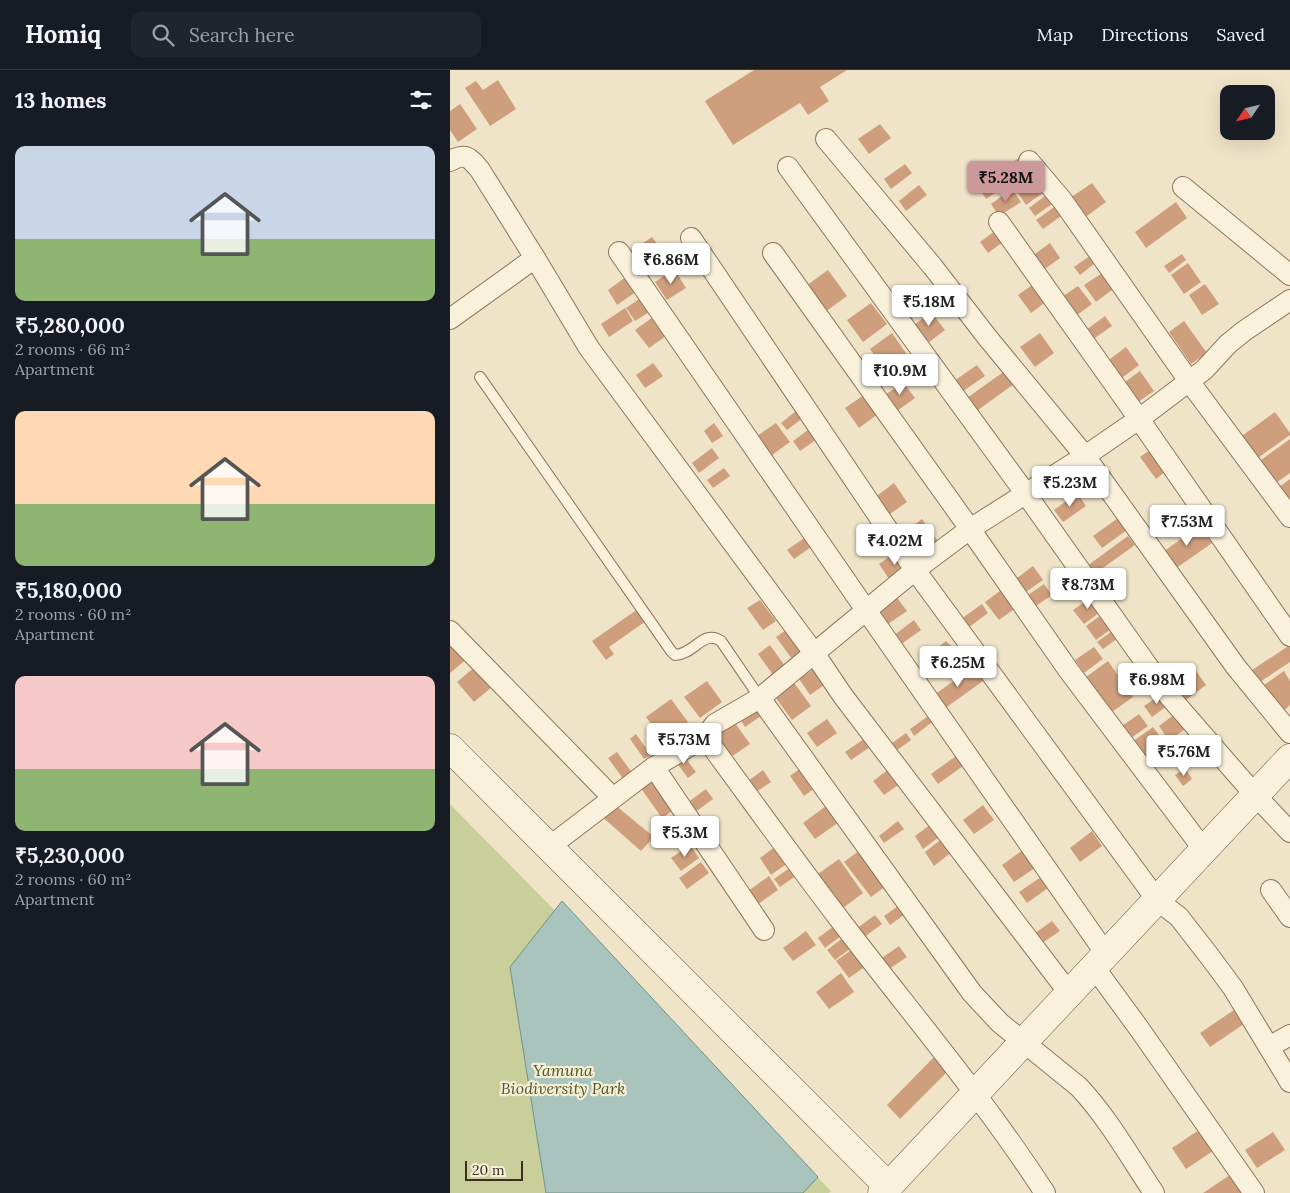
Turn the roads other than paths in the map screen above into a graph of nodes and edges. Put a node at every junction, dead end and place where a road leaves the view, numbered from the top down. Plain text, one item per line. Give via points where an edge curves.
1 (826, 139) dead end
2 (450, 160) edge
3 (1029, 161) dead end
4 (788, 167) dead end
5 (1183, 188) dead end
6 (999, 222) dead end
7 (691, 238) dead end
8 (619, 252) dead end
9 (773, 253) dead end
10 (535, 258) junction
11 (1290, 275) edge
12 (1290, 300) edge
13 (450, 319) edge
14 (480, 377) dead end
15 (1189, 381) junction
16 (1139, 419) junction
17 (1085, 456) junction
18 (1026, 494) junction
19 (1290, 517) edge
20 (970, 529) junction
21 (915, 570) junction
22 (866, 610) junction
23 (450, 631) edge
24 (1290, 636) edge
25 (814, 653) junction
26 (760, 698) junction
27 (1290, 734) edge
28 (705, 737) junction
29 (450, 748) edge
30 (1290, 758) edge
31 (654, 767) junction
32 (1255, 796) junction
33 (613, 798) junction
34 (1290, 832) edge
35 (549, 847) junction
36 (1204, 850) junction
37 (1271, 890) dead end
38 (1157, 900) junction
39 (1290, 917) edge
40 (764, 930) dead end
41 (1100, 960) junction
42 (1069, 993) junction
43 (1290, 1035) edge
44 (1024, 1042) junction
45 (1269, 1047) junction
46 (1290, 1082) edge
47 (975, 1093) junction
48 (885, 1190) edge
49 (1045, 1193) edge
50 (1154, 1193) edge
51 (1254, 1193) edge

1 - 17 street
2 - 10 street via 464,156 470,158
3 - 15 street via 1062,200
4 - 18 street
5 - 11 street
6 - 16 street
7 - 21 street
8 - 22 street
9 - 20 street
10 - 13 street
10 - 25 street via 589,348
12 - 15 street via 1244,331
14 - 26 lane via 671,651 682,655 709,637 716,637
15 - 16 street
15 - 19 street
16 - 17 street
16 - 24 street
17 - 18 street
17 - 27 street via 1236,667
18 - 20 street
18 - 32 street via 1169,696
20 - 21 street
20 - 36 street via 1069,671
21 - 22 street
21 - 38 street
22 - 25 street
22 - 41 street
23 - 33 street
25 - 26 street
25 - 42 street via 843,696
26 - 28 street via 715,724
26 - 44 street via 972,993 1000,1023
28 - 31 street
28 - 47 street via 839,920
29 - 35 street
30 - 32 street
31 - 33 street
31 - 40 street
32 - 34 street
32 - 36 street
33 - 35 street
35 - 48 street
36 - 38 street
37 - 39 street
38 - 41 street
38 - 45 street via 1179,917 1209,955
41 - 42 street
41 - 51 street via 1140,1030
42 - 44 street
43 - 45 street
44 - 47 street
44 - 50 street via 1082,1090
45 - 46 street
47 - 48 street
47 - 49 street

